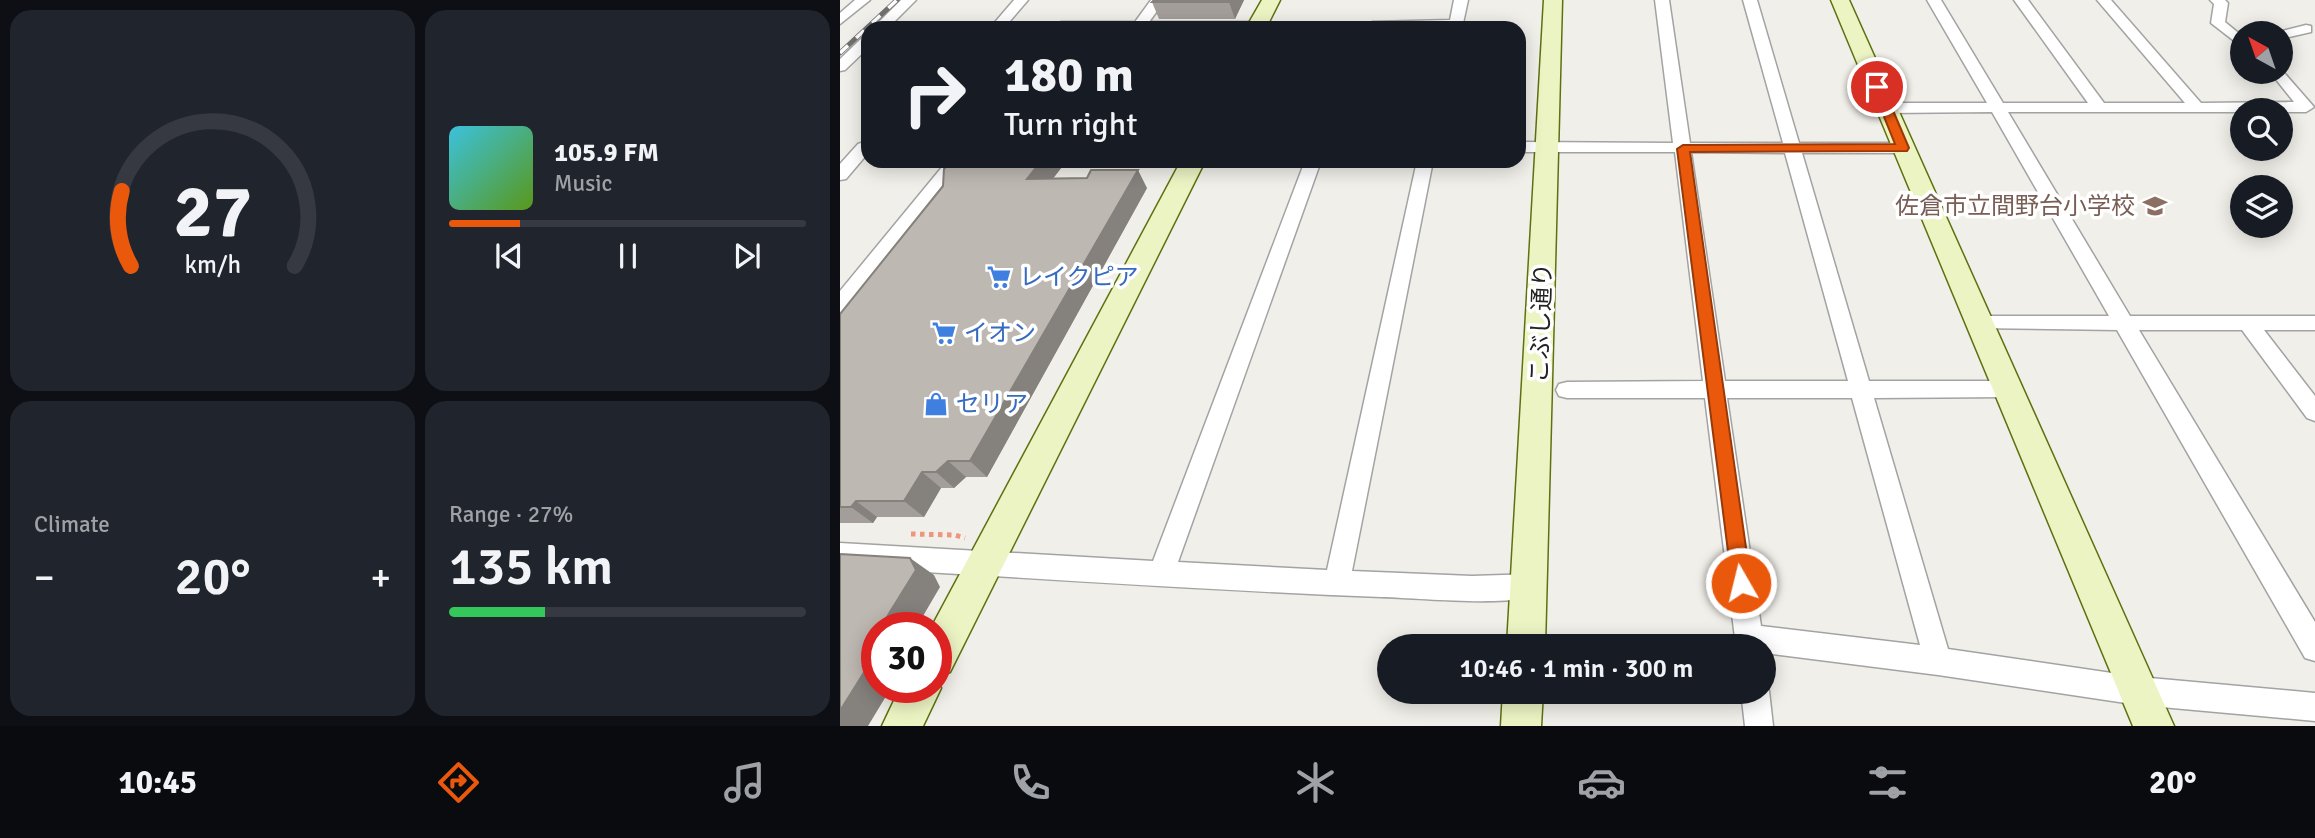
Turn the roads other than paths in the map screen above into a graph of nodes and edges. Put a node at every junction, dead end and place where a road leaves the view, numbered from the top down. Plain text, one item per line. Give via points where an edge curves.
1 (863, 0) edge
2 (909, 0) edge
3 (1021, 0) edge
4 (1158, 0) edge
5 (1271, 0) edge
6 (1461, 0) edge
7 (1553, 0) edge
8 (1662, 0) edge
9 (1750, 0) edge
10 (1840, 0) edge
11 (1934, 0) edge
12 (2021, 0) edge
13 (2104, 0) edge
14 (2235, 0) edge
15 (2219, 4) edge
16 (840, 20) edge
17 (887, 21) edge
18 (1003, 21) edge
19 (1143, 21) edge
20 (1259, 21) edge
21 (1456, 21) edge
22 (2306, 29) dead end
23 (2293, 32) edge
24 (2230, 33) edge
25 (861, 47) edge
26 (840, 67) edge
27 (2287, 84) edge
28 (2098, 106) junction
29 (2196, 106) junction
30 (1998, 107) junction
31 (1887, 108) junction
32 (1526, 146) edge
33 (1549, 146) junction
34 (840, 147) edge
35 (861, 147) edge
36 (1793, 148) junction
37 (1902, 148) junction
38 (1683, 149) junction
39 (861, 152) edge
40 (950, 168) edge
41 (1189, 168) edge
42 (1310, 168) edge
43 (1424, 168) edge
44 (840, 175) edge
45 (840, 305) edge
46 (2123, 322) junction
47 (1981, 323) junction
48 (2247, 323) junction
49 (2315, 323) edge
50 (2010, 389) junction
51 (1567, 390) dead end
52 (1715, 390) junction
53 (1861, 390) junction
54 (2315, 412) edge
55 (840, 555) edge
56 (985, 562) junction
57 (1161, 574) junction
58 (1337, 583) junction
59 (1530, 586) junction
60 (952, 627) edge
61 (1527, 634) edge
62 (1748, 634) edge
63 (1776, 645) edge
64 (2315, 648) edge
65 (1938, 661) junction
66 (2139, 691) junction
67 (914, 703) edge
68 (1522, 704) edge
69 (1756, 704) edge
70 (2315, 707) edge
71 (902, 726) edge
72 (1521, 726) edge
73 (1759, 726) edge
74 (2154, 726) edge

1 - 16 street
2 - 17 street
3 - 18 street
4 - 19 street
5 - 20 street
6 - 21 street
7 - 33 street, こぶし通り
8 - 38 street
9 - 36 street
10 - 31 street
11 - 30 street
12 - 28 street
13 - 29 street
14 - 15 street
15 - 24 street via 2218,23
22 - 23 street
25 - 26 street
27 - 29 street via 2306,107
28 - 29 street
28 - 30 street
30 - 31 street
30 - 46 street
31 - 37 street
32 - 33 street
33 - 38 street
33 - 59 street, こぶし通り
34 - 35 street
36 - 37 street
36 - 38 street
36 - 53 street
37 - 47 street
38 - 52 street
39 - 44 street
40 - 45 street
41 - 56 street
42 - 57 street
43 - 58 street
46 - 47 street
46 - 48 street
46 - 64 street
47 - 50 street
48 - 49 street
48 - 54 street
50 - 53 street
50 - 66 street
51 - 52 street
52 - 53 street
52 - 62 street
53 - 65 street
55 - 56 street
56 - 57 street
56 - 60 street
57 - 58 street
58 - 59 street
59 - 61 street, こぶし通り
63 - 65 street
65 - 66 street
66 - 70 street
66 - 74 street
67 - 71 street
68 - 72 street
69 - 73 street

